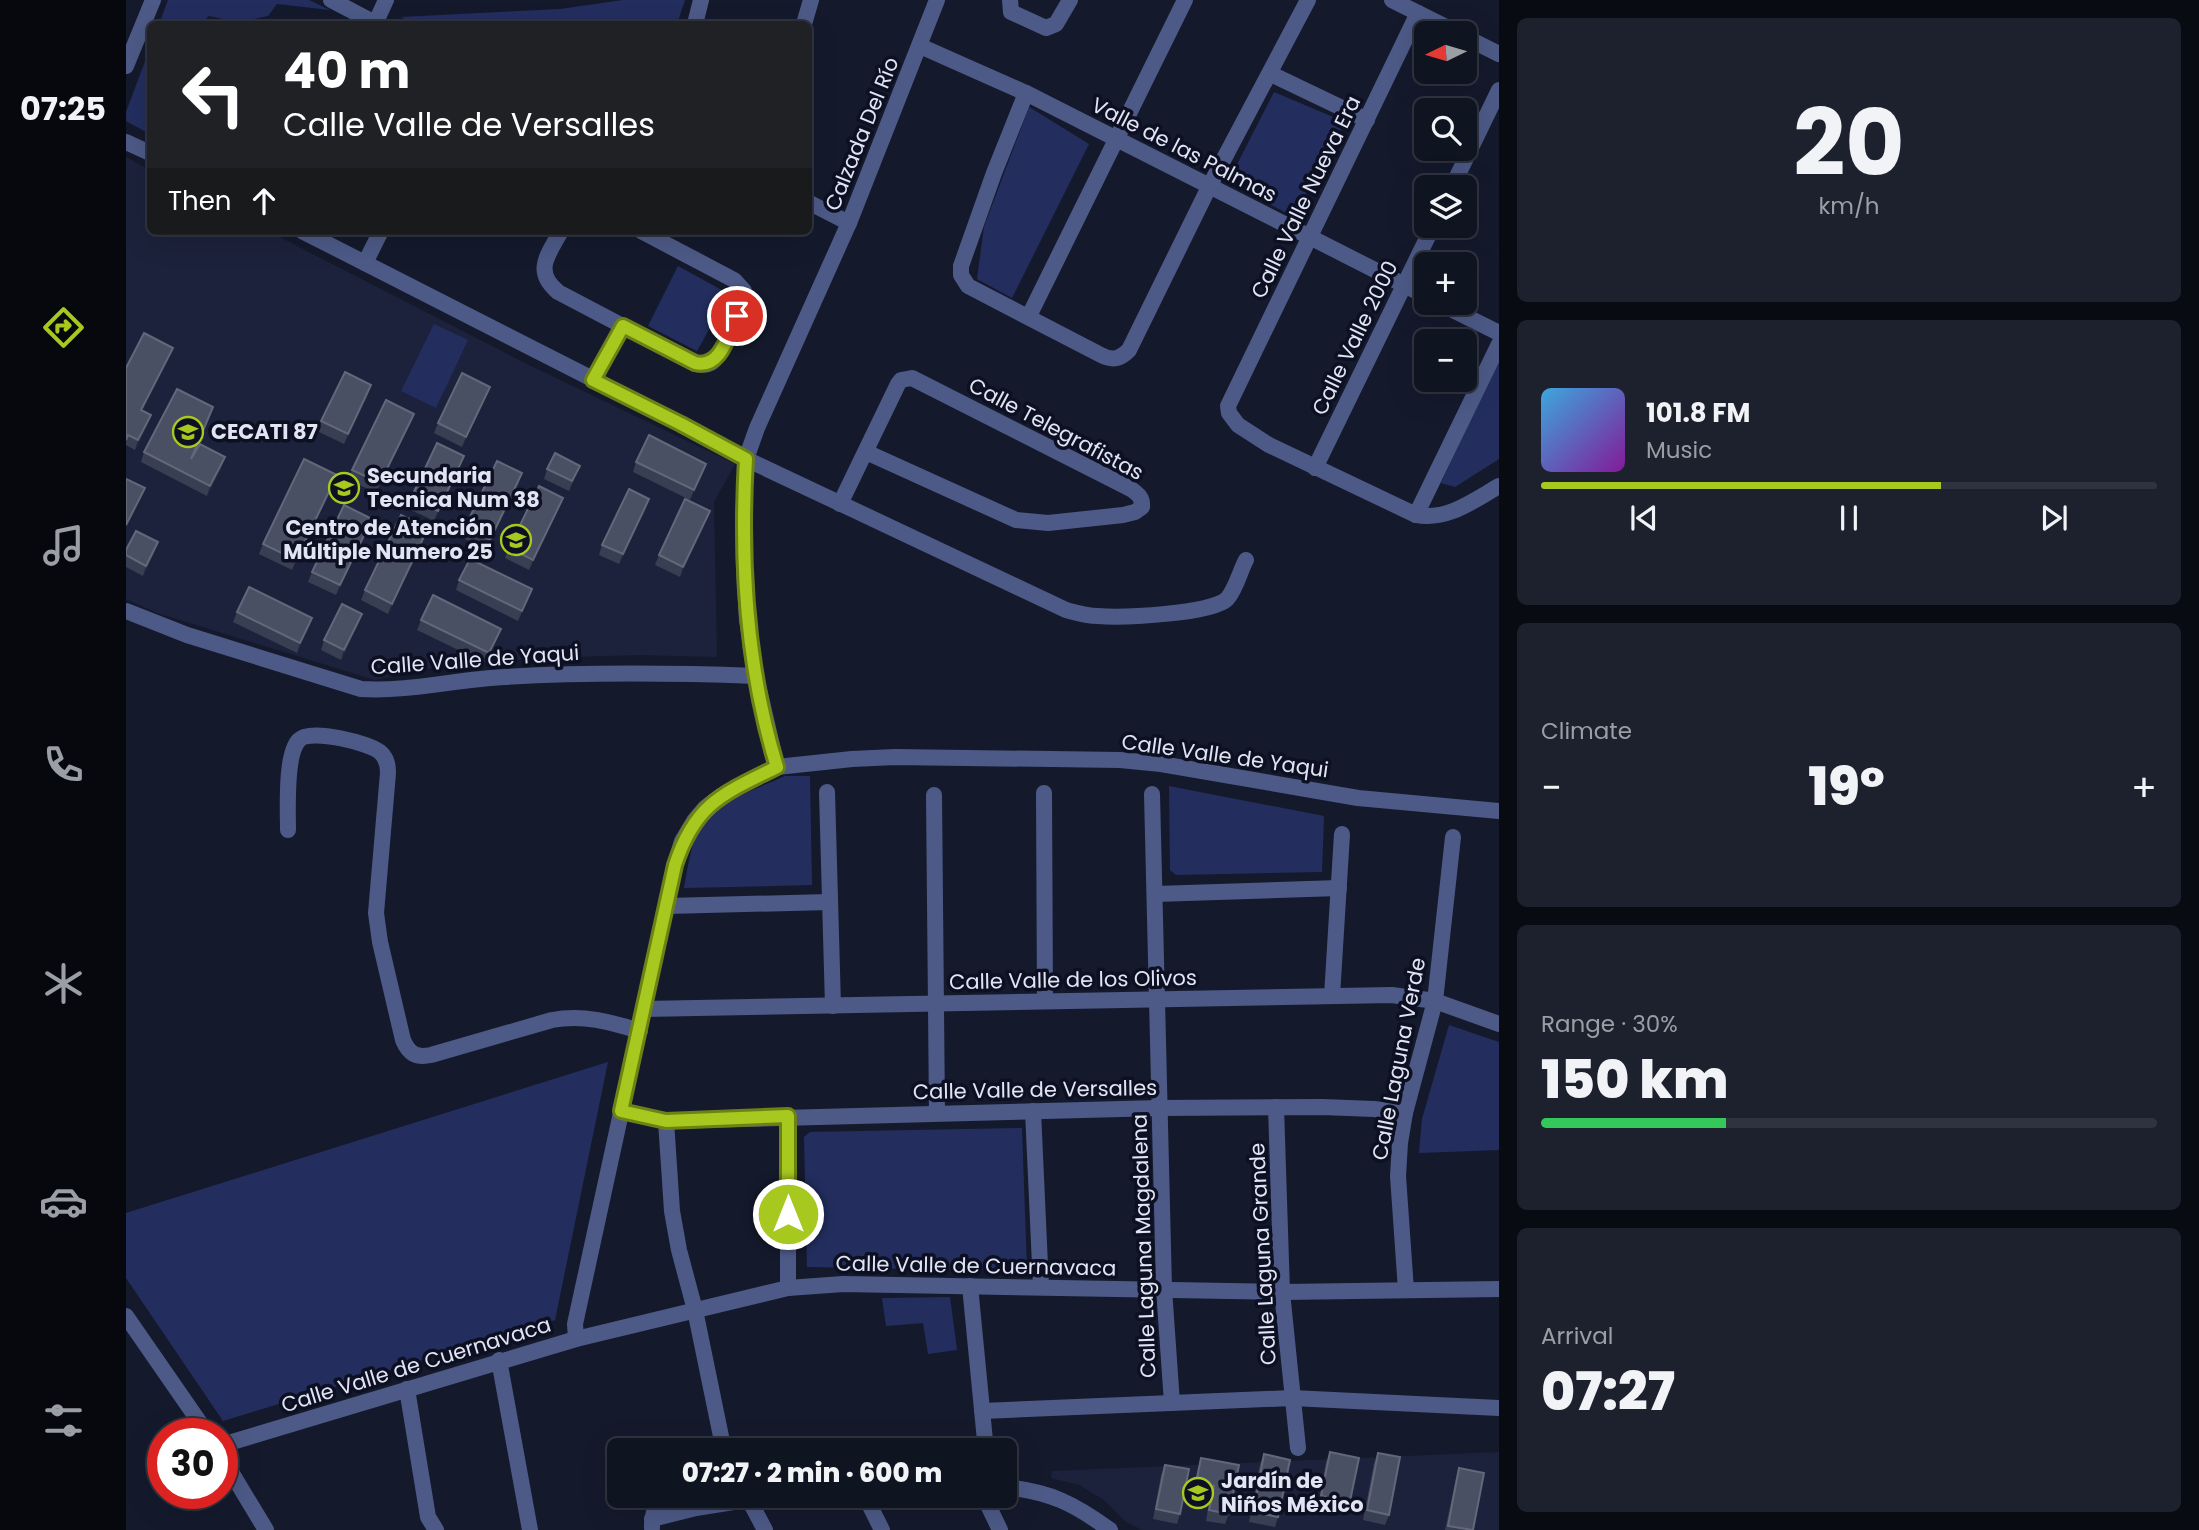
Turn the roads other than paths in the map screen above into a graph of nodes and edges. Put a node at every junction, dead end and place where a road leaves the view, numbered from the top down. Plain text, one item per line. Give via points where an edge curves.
1 (152, 0) edge
2 (331, 0) edge
3 (386, 0) edge
4 (701, 0) edge
5 (811, 0) edge
6 (937, 0) edge
7 (1010, 0) edge
8 (1070, 0) edge
9 (1185, 0) edge
10 (1308, 0) edge
11 (1392, 0) edge
12 (1418, 13) junction
13 (126, 16) edge
14 (370, 21) edge
15 (377, 21) edge
16 (696, 21) edge
17 (805, 21) edge
18 (1434, 21) edge
19 (141, 24) junction
20 (1477, 43) edge
21 (920, 46) junction
22 (1499, 54) edge
23 (126, 66) edge
24 (1271, 74) junction
25 (1499, 90) edge
26 (1026, 93) junction
27 (1367, 120) junction
28 (1115, 139) junction
29 (126, 142) edge
30 (147, 152) edge
31 (1458, 175) edge
32 (1209, 187) junction
33 (812, 204) edge
34 (849, 223) junction
35 (310, 235) edge
36 (379, 235) edge
37 (559, 235) edge
38 (649, 235) edge
39 (1310, 237) junction
40 (1427, 238) edge
41 (365, 263) junction
42 (1404, 285) junction
43 (1414, 290) edge
44 (1463, 315) edge
45 (1028, 316) junction
46 (623, 326) junction
47 (1499, 333) edge
48 (1499, 344) edge
49 (593, 380) junction
50 (866, 452) junction
51 (746, 459) junction
52 (1315, 468) junction
53 (1499, 486) edge
54 (840, 504) junction
55 (1416, 514) junction
56 (1246, 559) dead end
57 (126, 611) edge
58 (756, 676) junction
59 (777, 767) junction
60 (827, 792) dead end
61 (1044, 793) dead end
62 (1153, 793) dead end
63 (934, 794) dead end
64 (1499, 811) edge
65 (288, 830) dead end
66 (1342, 834) dead end
67 (1453, 837) dead end
68 (1339, 888) junction
69 (1155, 894) junction
70 (829, 902) junction
71 (667, 906) junction
72 (1332, 996) junction
73 (1045, 1001) junction
74 (1157, 1001) junction
75 (1435, 1001) junction
76 (935, 1003) junction
77 (833, 1006) junction
78 (643, 1009) junction
79 (1499, 1024) edge
80 (640, 1031) junction
81 (1276, 1107) junction
82 (1160, 1108) junction
83 (621, 1111) junction
84 (1033, 1111) junction
85 (937, 1114) junction
86 (1405, 1114) junction
87 (788, 1116) junction
88 (666, 1121) junction
89 (970, 1286) junction
90 (1041, 1287) junction
91 (788, 1288) junction
92 (1164, 1289) junction
93 (1499, 1289) edge
94 (1406, 1290) junction
95 (1282, 1292) junction
96 (695, 1310) junction
97 (126, 1316) edge
98 (576, 1339) junction
99 (499, 1360) junction
100 (407, 1389) junction
101 (1292, 1398) junction
102 (1172, 1403) junction
103 (1499, 1408) edge
104 (982, 1410) junction
105 (196, 1418) edge
106 (721, 1438) edge
107 (984, 1438) edge
108 (238, 1440) edge
109 (1297, 1448) dead end
110 (238, 1484) edge
111 (1017, 1489) edge
112 (656, 1508) edge
113 (754, 1508) edge
114 (871, 1508) edge
115 (989, 1508) edge
116 (652, 1525) edge
117 (266, 1530) edge
118 (436, 1530) edge
119 (530, 1530) edge
120 (765, 1530) edge
121 (882, 1530) edge
122 (1000, 1530) edge
123 (1110, 1530) edge

1 - 19 street
2 - 14 street
3 - 15 street
4 - 16 street
5 - 17 street
6 - 21 street, Calzada Del Río
7 - 8 street via 1011,12 1046,28 1056,24
9 - 28 street
10 - 24 street
11 - 12 street
12 - 18 street
12 - 27 street, Calle Valle Nueva Era
13 - 19 street
19 - 23 street
20 - 22 street
21 - 26 street, Valle de las Palmas
21 - 34 street, Calzada Del Río
24 - 27 street
24 - 32 street
25 - 31 street
26 - 28 street, Valle de las Palmas
26 - 45 street via 961,275 968,286
27 - 39 street, Calle Valle Nueva Era
28 - 32 street, Valle de las Palmas
28 - 45 street
29 - 30 street
32 - 39 street, Valle de las Palmas
32 - 45 street via 1129,350 1120,358 1101,355
33 - 34 street
34 - 51 street, Calzada Del Río
35 - 41 street
36 - 41 street
37 - 46 street via 544,265 549,284
38 - 46 street via 734,280 744,291 744,299 718,357 704,365
39 - 42 street, Valle de las Palmas
39 - 52 street, Calle Valle Nueva Era via 1230,398 1229,413 1238,425 1269,445
40 - 42 street, Calle Valle 2000
41 - 49 street
42 - 43 street, Valle de las Palmas
42 - 52 street, Calle Valle 2000
44 - 47 street
46 - 49 street
48 - 55 street
49 - 51 street
50 - 50 street, Calle Telegrafistas via 898,384 912,378 1131,489 1143,502 1135,512 1123,515 1048,523 1016,520
50 - 54 street, Calle Telegrafistas
51 - 54 street
51 - 58 street, Calzada Del Río via 744,569
52 - 55 street
53 - 55 street via 1440,516
54 - 56 street via 1066,610 1089,615 1125,616 1216,606 1227,598
57 - 58 street, Calle Valle de Yaqui via 187,635 361,689 556,674
58 - 59 street, Calzada Del Río
59 - 64 street, Calle Valle de Yaqui via 895,757 1119,760 1358,798
59 - 71 street via 721,796 694,821 682,841
60 - 70 street
61 - 73 street
62 - 69 street, Calle Laguna Magdalena
63 - 76 street
65 - 80 street via 293,750 303,736 337,738 384,755 388,773 376,913 403,1040 414,1055 431,1055 571,1017
66 - 68 street
67 - 75 street, Calle Laguna Verde
68 - 69 street
68 - 72 street
69 - 74 street, Calle Laguna Magdalena
70 - 71 street
70 - 77 street
71 - 78 street
72 - 74 street, Calle Valle de los Olivos
72 - 75 street, Calle Valle de los Olivos via 1392,995
73 - 74 street, Calle Valle de los Olivos
73 - 76 street, Calle Valle de los Olivos
74 - 82 street, Calle Laguna Magdalena
75 - 79 street, Calle Valle de los Olivos
75 - 86 street, Calle Laguna Verde
76 - 77 street, Calle Valle de los Olivos
76 - 85 street
77 - 78 street, Calle Valle de los Olivos
78 - 80 street
80 - 83 street
81 - 82 street, Calle Valle de Versalles
81 - 86 street, Calle Valle de Versalles
81 - 95 street, Calle Laguna Grande
82 - 84 street, Calle Valle de Versalles
82 - 92 street, Calle Laguna Magdalena
83 - 88 street, Calle Valle de Versalles
83 - 98 street via 575,1324
84 - 85 street, Calle Valle de Versalles
84 - 90 street
85 - 87 street, Calle Valle de Versalles
86 - 94 street, Calle Laguna Verde via 1398,1176
87 - 88 street, Calle Valle de Versalles
87 - 91 street
88 - 96 street via 672,1211
89 - 90 street, Calle Valle de Cuernavaca
89 - 91 street, Calle Valle de Cuernavaca
89 - 104 street
90 - 92 street, Calle Valle de Cuernavaca
91 - 96 street, Calle Valle de Cuernavaca
92 - 95 street, Calle Valle de Cuernavaca
92 - 102 street, Calle Laguna Magdalena
93 - 94 street, Calle Valle de Cuernavaca
94 - 95 street, Calle Valle de Cuernavaca
95 - 101 street, Calle Laguna Grande
96 - 98 street, Calle Valle de Cuernavaca
96 - 106 street
97 - 105 street
98 - 99 street, Calle Valle de Cuernavaca
99 - 100 street, Calle Valle de Cuernavaca
99 - 119 street
100 - 108 street, Calle Valle de Cuernavaca
100 - 118 street via 428,1517
101 - 102 street
101 - 103 street
101 - 109 street, Calle Laguna Grande
102 - 104 street
104 - 107 street
110 - 117 street
111 - 123 street via 1079,1508
112 - 116 street
113 - 120 street
114 - 121 street
115 - 122 street

